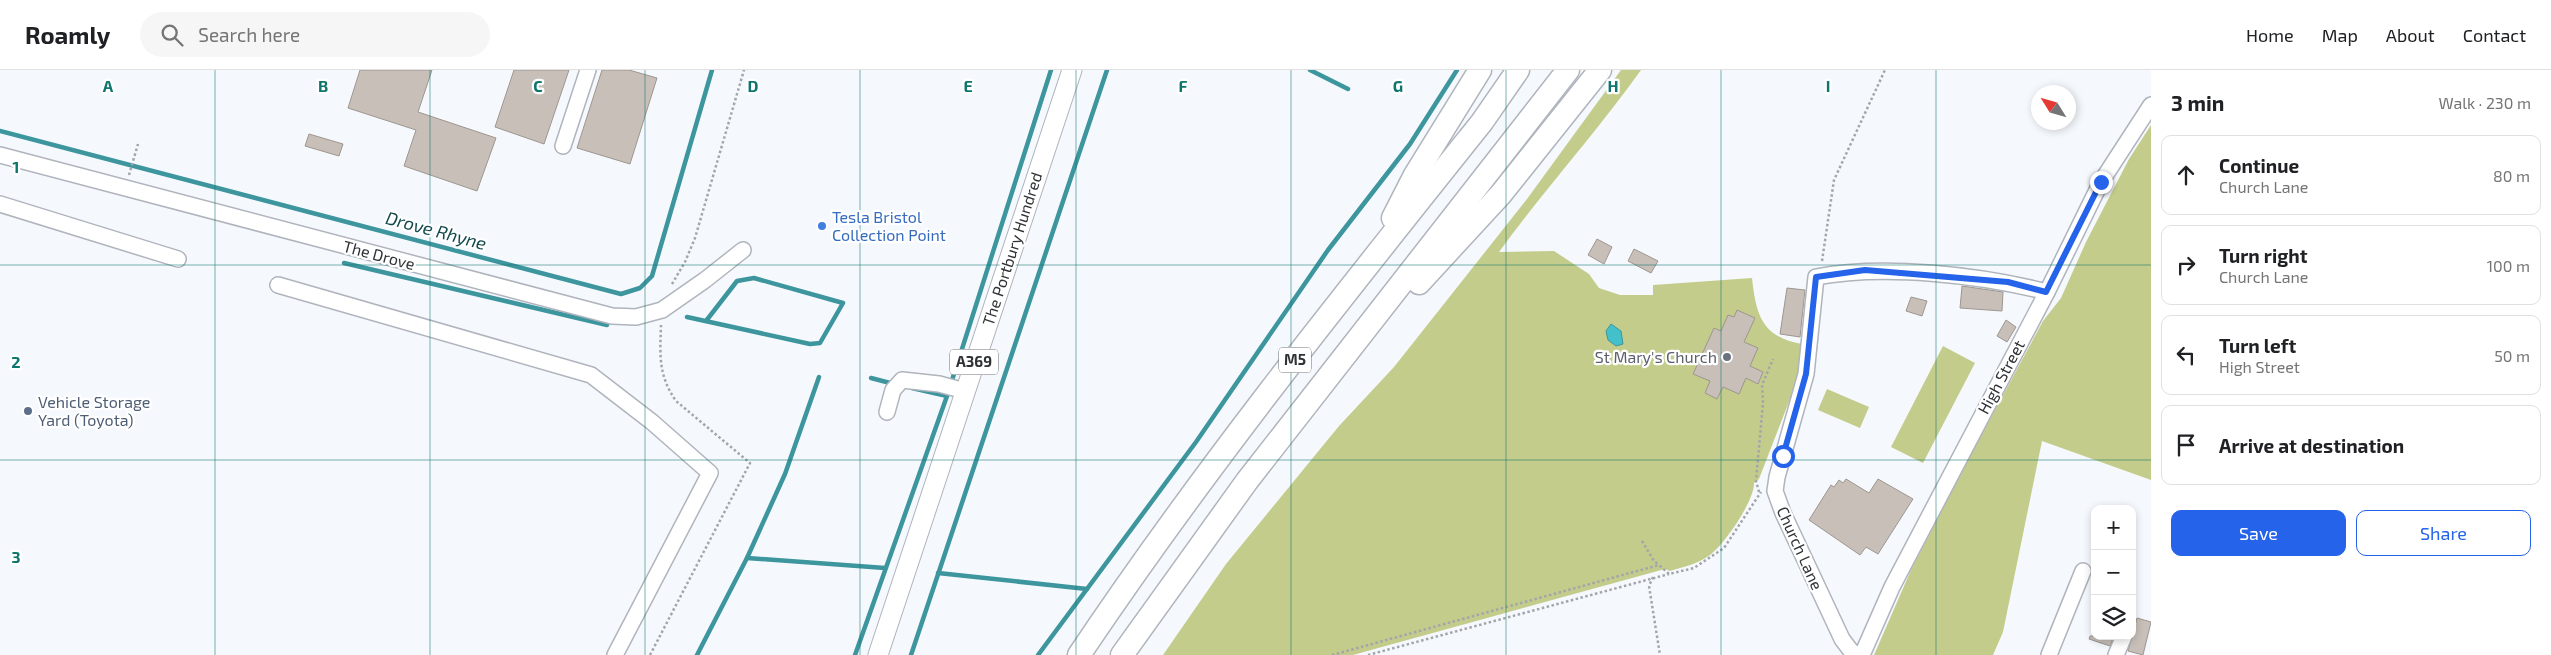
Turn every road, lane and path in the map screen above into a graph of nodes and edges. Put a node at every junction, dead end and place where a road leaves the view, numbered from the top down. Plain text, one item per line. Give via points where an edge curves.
1 (588, 70) edge
2 (744, 70) edge
3 (1072, 70) edge
4 (1480, 70) edge
5 (1518, 70) edge
6 (1568, 70) edge
7 (1600, 70) edge
8 (1885, 70) edge
9 (2151, 105) edge
10 (138, 144) dead end
11 (563, 146) dead end
12 (0, 155) edge
13 (129, 177) dead end
14 (0, 204) edge
15 (743, 250) dead end
16 (178, 259) dead end
17 (1364, 270) junction
18 (1819, 276) junction
19 (278, 285) dead end
20 (2046, 292) junction
21 (662, 310) junction
22 (1773, 359) dead end
23 (965, 391) junction
24 (1314, 397) junction
25 (887, 412) dead end
26 (1792, 462) dead end
27 (1777, 477) junction
28 (1760, 494) junction
29 (1642, 541) dead end
30 (1659, 565) junction
31 (2083, 572) dead end
32 (1669, 574) junction
33 (1652, 577) junction
34 (2123, 640) edge
35 (2121, 654) edge
36 (615, 655) edge
37 (878, 655) edge
38 (1079, 655) edge
39 (1122, 655) edge
40 (1332, 655) edge
41 (1368, 655) edge
42 (1660, 655) edge
43 (1860, 655) edge
44 (2049, 655) edge

1 - 11 street
2 - 21 path via 694,238 685,262 664,297
3 - 23 main road, The Portbury Hundred / A369
4 - 17 highway, M5 via 1415,175
5 - 17 highway, M5 via 1482,122
6 - 24 highway, M5
7 - 24 highway, M5 via 1501,194
8 - 18 path via 1834,180
9 - 20 street, High Street via 2101,182
10 - 13 path
12 - 21 street, The Drove via 612,316 636,317
14 - 16 street
15 - 21 street, The Drove
17 - 38 highway, M5 via 1144,558
18 - 20 street via 1875,271 2008,282
18 - 27 street, Church Lane via 1816,277 1806,374
19 - 36 street via 591,375 629,403 710,473
20 - 43 street, High Street via 1900,570
22 - 28 path via 1762,385 1756,481
23 - 25 street via 902,380 893,390
23 - 37 main road, The Portbury Hundred / A369
24 - 39 highway, M5 via 1247,481
26 - 27 street via 1784,466
27 - 28 path
27 - 43 street, Church Lane via 1775,491 1783,513 1842,640 1851,651
28 - 32 path via 1724,548 1694,568
29 - 30 path
30 - 32 path
30 - 40 path
31 - 44 street
32 - 33 path
33 - 41 path
33 - 42 path via 1649,586
34 - 35 street

